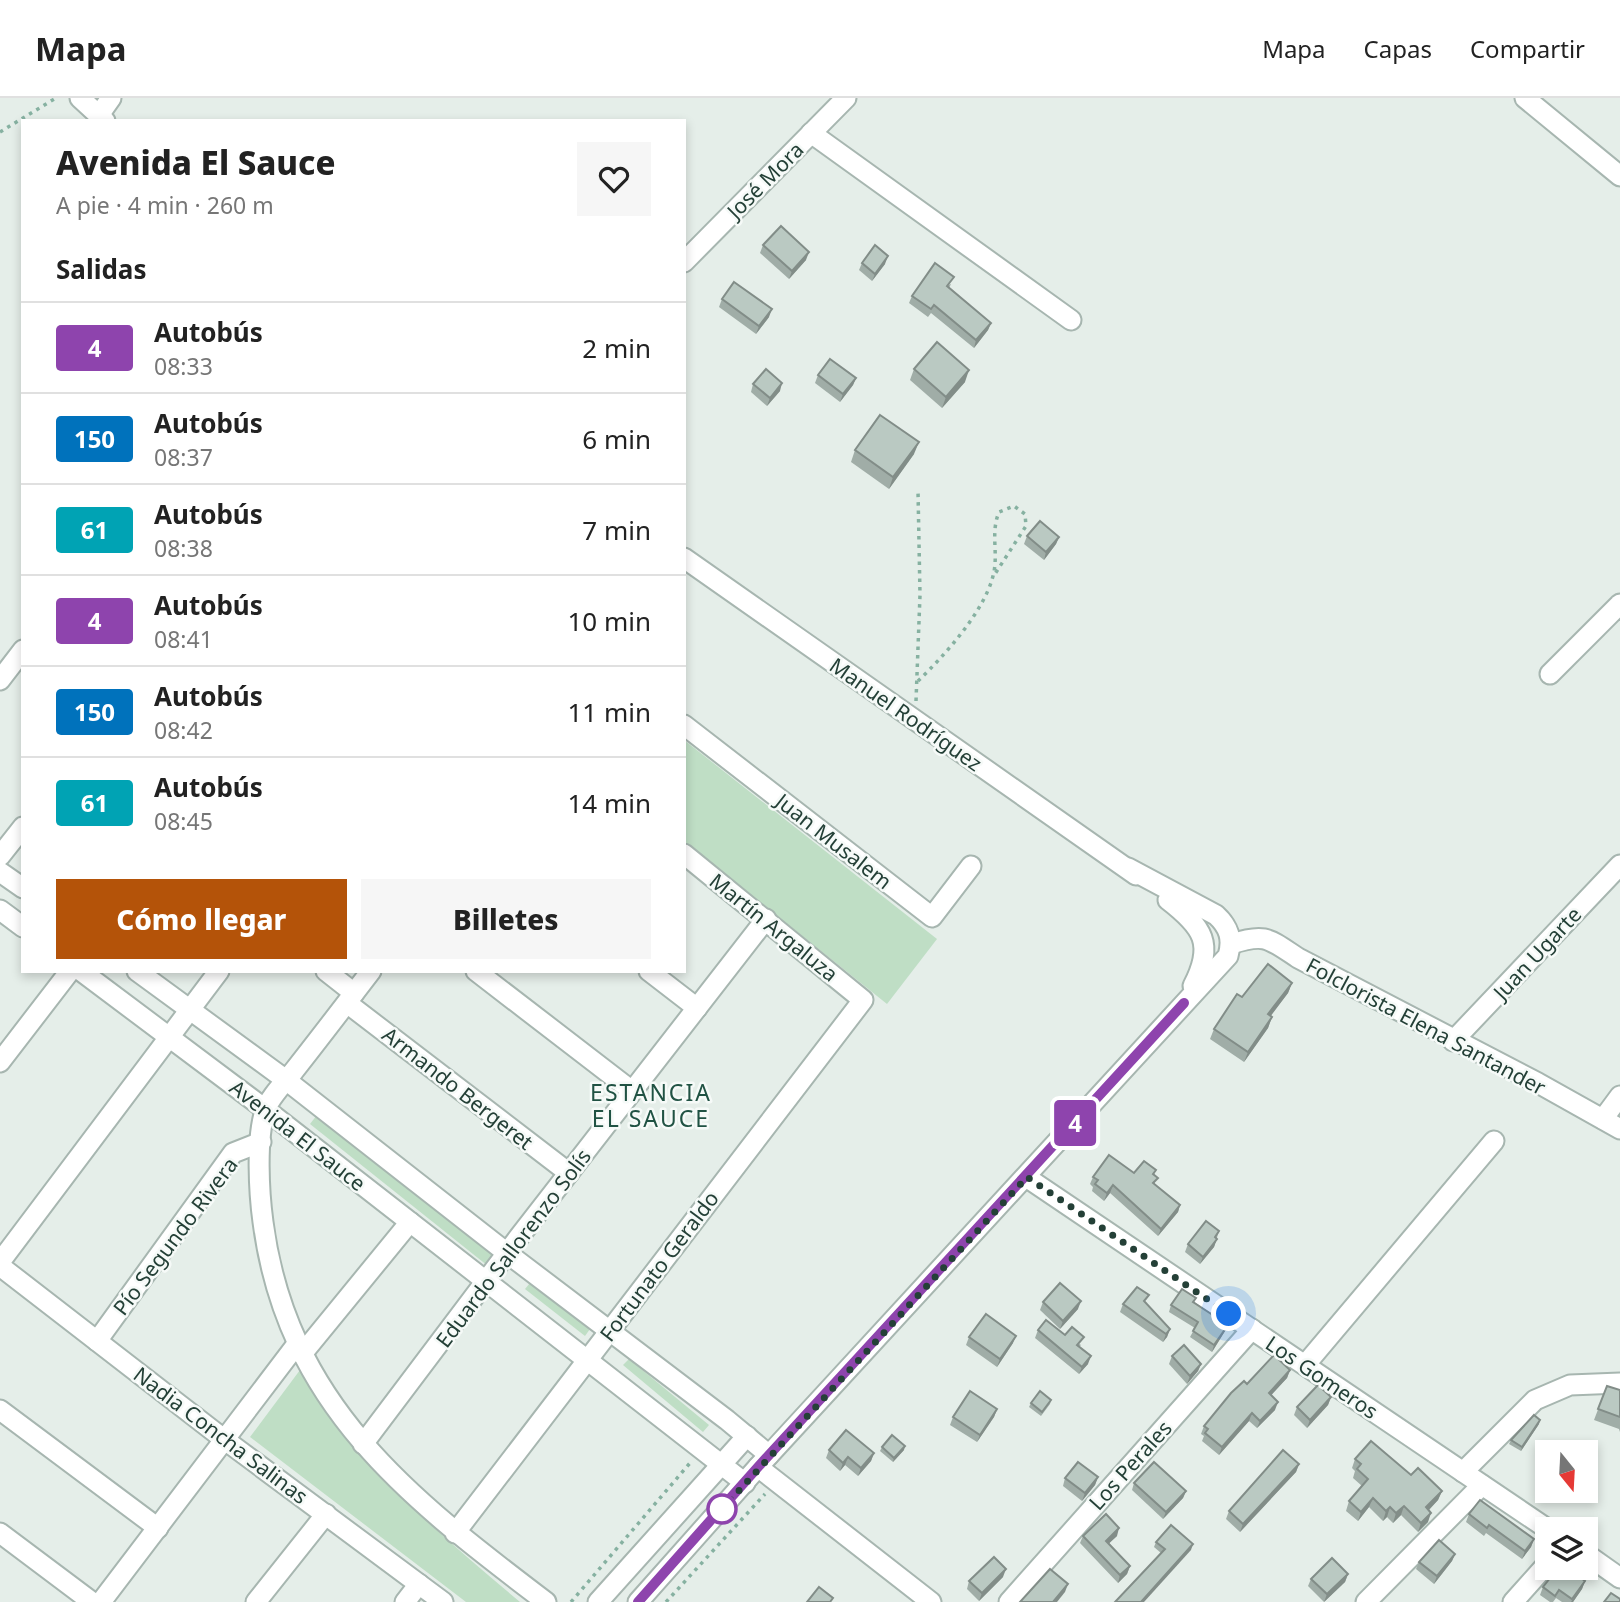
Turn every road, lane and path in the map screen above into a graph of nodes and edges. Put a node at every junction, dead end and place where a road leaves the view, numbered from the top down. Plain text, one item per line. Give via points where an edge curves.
1 (56, 98) edge
2 (80, 98) edge
3 (111, 98) edge
4 (846, 98) edge
5 (1525, 98) edge
6 (102, 118) edge
7 (21, 119) edge
8 (21, 119) edge
9 (0, 132) edge
10 (811, 133) junction
11 (1620, 176) edge
12 (686, 260) edge
13 (1071, 320) dead end
14 (918, 491) dead end
15 (686, 559) edge
16 (993, 577) junction
17 (1620, 604) edge
18 (21, 653) edge
19 (1549, 674) dead end
20 (0, 680) edge
21 (918, 681) junction
22 (914, 720) junction
23 (686, 727) edge
24 (21, 830) edge
25 (0, 856) edge
26 (686, 856) edge
27 (1620, 865) edge
28 (971, 866) dead end
29 (1128, 868) junction
30 (0, 872) edge
31 (21, 887) edge
32 (0, 910) edge
33 (766, 919) junction
34 (21, 926) edge
35 (1231, 944) junction
36 (68, 973) edge
37 (84, 973) edge
38 (140, 973) edge
39 (218, 973) edge
40 (328, 973) edge
41 (370, 973) edge
42 (479, 973) edge
43 (652, 973) edge
44 (351, 998) junction
45 (863, 1000) joint
46 (1184, 1003) junction
47 (697, 1008) junction
48 (190, 1010) junction
49 (170, 1038) junction
50 (1453, 1041) junction
51 (0, 1062) edge
52 (286, 1080) junction
53 (632, 1091) junction
54 (1620, 1097) edge
55 (265, 1109) junction
56 (1611, 1124) edge
57 (1494, 1141) dead end
58 (261, 1142) junction
59 (569, 1173) junction
60 (1027, 1177) junction
61 (410, 1222) junction
62 (507, 1254) junction
63 (0, 1264) edge
64 (487, 1282) junction
65 (1252, 1329) junction
66 (610, 1331) junction
67 (97, 1341) junction
68 (300, 1349) junction
69 (587, 1360) junction
70 (1305, 1365) junction
71 (1620, 1383) edge
72 (0, 1410) edge
73 (747, 1436) junction
74 (225, 1440) junction
75 (363, 1444) junction
76 (702, 1448) junction
77 (764, 1461) junction
78 (723, 1465) junction
79 (1463, 1472) junction
80 (776, 1482) junction
81 (745, 1483) junction
82 (1482, 1485) junction
83 (326, 1514) junction
84 (1535, 1521) edge
85 (158, 1528) junction
86 (0, 1533) edge
87 (455, 1533) junction
88 (1598, 1562) edge
89 (1535, 1577) edge
90 (1620, 1578) edge
91 (419, 1584) junction
92 (92, 1602) edge
93 (101, 1602) edge
94 (256, 1602) edge
95 (405, 1602) edge
96 (443, 1602) edge
97 (546, 1602) edge
98 (570, 1602) edge
99 (597, 1602) edge
100 (638, 1602) edge
101 (666, 1602) edge
102 (931, 1602) edge
103 (1009, 1602) edge
104 (1366, 1602) edge
105 (1513, 1602) edge

1 - 7 path
2 - 6 street
3 - 6 street
4 - 10 street, José Mora
5 - 11 street
8 - 9 path
10 - 12 street, José Mora
10 - 13 street
14 - 21 path
15 - 22 street, Manuel Rodríguez
16 - 16 path via 993,526 999,512 1014,506 1025,514 1026,526
16 - 21 path via 972,619
17 - 19 street
18 - 20 street
21 - 22 path
22 - 29 street, Manuel Rodríguez
23 - 28 street, Juan Musalem via 932,917
24 - 25 street
26 - 33 street, Martín Argaluza
27 - 50 street, Juan Ugarte
29 - 35 street, Manuel Rodríguez via 1216,915 1227,928
29 - 46 street, Manuel Rodríguez via 1186,913 1199,930 1203,967
30 - 31 street
32 - 34 street
33 - 45 street, Martín Argaluza
33 - 47 street, Eduardo Sallorenzo Solís
35 - 46 street via 1228,956
35 - 50 street, Folclorista Elena Santander via 1256,936 1277,944
36 - 51 street
37 - 49 street, Avenida El Sauce
38 - 48 street, Avenida El Sauce
39 - 48 street
40 - 44 street, Armando Bergeret
41 - 44 street, Pío Segundo Rivera
42 - 53 street
43 - 47 street
44 - 52 street, Pío Segundo Rivera
44 - 59 street, Armando Bergeret
45 - 66 street, Fortunato Geraldo
46 - 60 street
47 - 53 street, Eduardo Sallorenzo Solís
48 - 49 street
48 - 52 street, Avenida El Sauce
49 - 55 street, Avenida El Sauce
49 - 63 street
50 - 56 street, Folclorista Elena Santander
52 - 55 street, Pío Segundo Rivera
52 - 62 street, Avenida El Sauce
53 - 59 street, Eduardo Sallorenzo Solís
54 - 56 street
55 - 58 street, Pío Segundo Rivera
55 - 61 street, Avenida El Sauce
57 - 70 street
58 - 67 street, Pío Segundo Rivera via 233,1153
58 - 68 street, Pío Segundo Rivera via 265,1238 276,1285
59 - 62 street, Eduardo Sallorenzo Solís
60 - 65 street, Los Gomeros
60 - 77 street
61 - 64 street, Avenida El Sauce
61 - 68 street
62 - 64 street, Eduardo Sallorenzo Solís
62 - 66 street, Avenida El Sauce
63 - 67 street, Nadia Concha Salinas
64 - 69 street, Avenida El Sauce
64 - 75 street, Eduardo Sallorenzo Solís
65 - 70 street, Los Gomeros
65 - 103 street, Los Perales
66 - 69 street, Fortunato Geraldo
66 - 73 street, Avenida El Sauce
67 - 74 street, Nadia Concha Salinas
68 - 74 street
68 - 75 street, Pío Segundo Rivera via 330,1401
69 - 76 street, Avenida El Sauce
69 - 87 street, Fortunato Geraldo
70 - 79 street, Los Gomeros
71 - 79 street via 1570,1385 1535,1400
72 - 85 street
73 - 77 street, Avenida El Sauce
73 - 78 street
74 - 83 street, Nadia Concha Salinas
74 - 85 street
75 - 87 street, Pío Segundo Rivera
76 - 78 street, Avenida El Sauce
76 - 98 path
77 - 80 street, Avenida El Sauce
77 - 81 street
78 - 81 street, Avenida El Sauce
78 - 99 street
79 - 82 street, Los Gomeros
80 - 101 path
80 - 102 street, Avenida El Sauce
81 - 100 street
82 - 84 street, Los Gomeros
82 - 104 street
83 - 91 street, Nadia Concha Salinas
83 - 94 street
85 - 93 street
86 - 92 street
87 - 97 street, Pío Segundo Rivera
88 - 90 street
89 - 105 street
91 - 95 street
91 - 96 street, Nadia Concha Salinas

